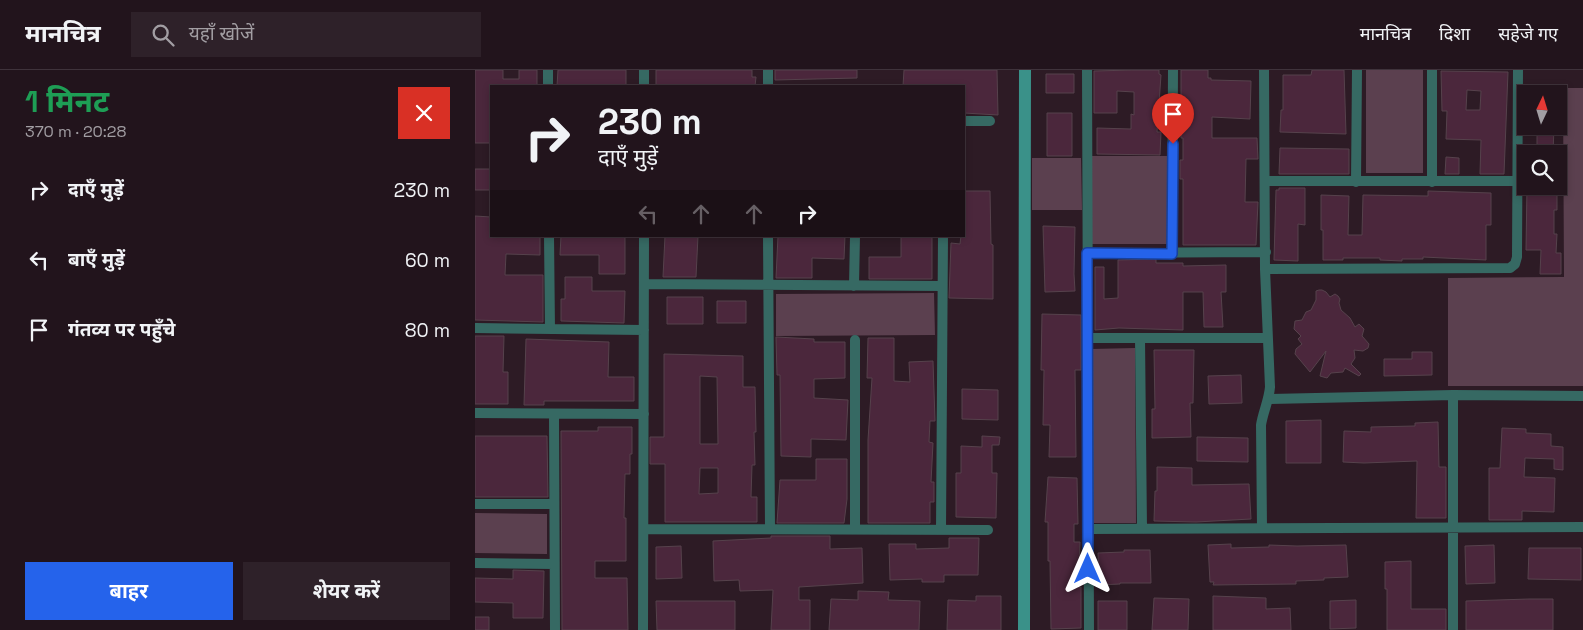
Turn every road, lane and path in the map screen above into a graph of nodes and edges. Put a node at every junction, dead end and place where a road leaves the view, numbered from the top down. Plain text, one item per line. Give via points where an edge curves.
1 (548, 70) edge
2 (644, 70) edge
3 (768, 70) edge
4 (1025, 70) edge
5 (1087, 70) edge
6 (1173, 70) edge
7 (1264, 70) edge
8 (1357, 70) edge
9 (1432, 70) edge
10 (1518, 70) edge
11 (548, 85) edge
12 (644, 85) edge
13 (768, 85) edge
14 (965, 121) edge
15 (990, 121) dead end
16 (1517, 145) edge
17 (1265, 181) junction
18 (1356, 182) junction
19 (1433, 182) junction
20 (1517, 182) edge
21 (1517, 195) edge
22 (549, 237) edge
23 (644, 237) edge
24 (768, 237) edge
25 (855, 237) edge
26 (943, 237) edge
27 (1265, 252) junction
28 (1087, 253) junction
29 (1172, 254) junction
30 (1265, 269) junction
31 (644, 284) junction
32 (769, 285) junction
33 (854, 286) junction
34 (942, 286) junction
35 (475, 328) edge
36 (549, 329) junction
37 (644, 330) junction
38 (1087, 338) junction
39 (1140, 338) junction
40 (1268, 338) junction
41 (855, 340) dead end
42 (1453, 395) junction
43 (1583, 396) edge
44 (1268, 399) junction
45 (475, 413) edge
46 (554, 414) junction
47 (645, 414) junction
48 (475, 504) edge
49 (553, 504) junction
50 (1453, 526) junction
51 (1583, 527) edge
52 (1262, 528) junction
53 (645, 529) junction
54 (1088, 529) junction
55 (1142, 529) junction
56 (769, 530) junction
57 (855, 530) junction
58 (941, 530) junction
59 (988, 530) dead end
60 (475, 563) edge
61 (554, 564) junction
62 (555, 630) edge
63 (643, 630) edge
64 (1024, 630) edge
65 (1089, 630) edge
66 (1453, 630) edge

1 - 11 street
2 - 12 street
3 - 13 street
4 - 64 street
5 - 28 street
6 - 29 street
7 - 17 street
8 - 18 street
9 - 19 street
10 - 16 street
14 - 15 street
17 - 18 street
17 - 27 street
18 - 19 street
19 - 20 street
21 - 30 street via 1517,257 1510,268
22 - 36 street
23 - 31 street
24 - 32 street
25 - 33 street
26 - 34 street
27 - 29 street
27 - 30 street
28 - 29 street
28 - 38 street
30 - 40 street
31 - 32 street
31 - 37 street
32 - 33 street
32 - 56 street
33 - 34 street
34 - 58 street
35 - 36 street
36 - 37 street
37 - 47 street
38 - 39 street
38 - 54 street
39 - 40 street
39 - 55 street
40 - 44 street
41 - 57 street
42 - 43 street
42 - 44 street
42 - 50 street
44 - 52 street via 1261,425
45 - 46 street
46 - 47 street
46 - 49 street
47 - 53 street
48 - 49 street
49 - 61 street
50 - 51 street
50 - 52 street
50 - 66 street
52 - 55 street
53 - 56 street
53 - 63 street
54 - 55 street
54 - 65 street
56 - 57 street
57 - 58 street
58 - 59 street
60 - 61 street
61 - 62 street

